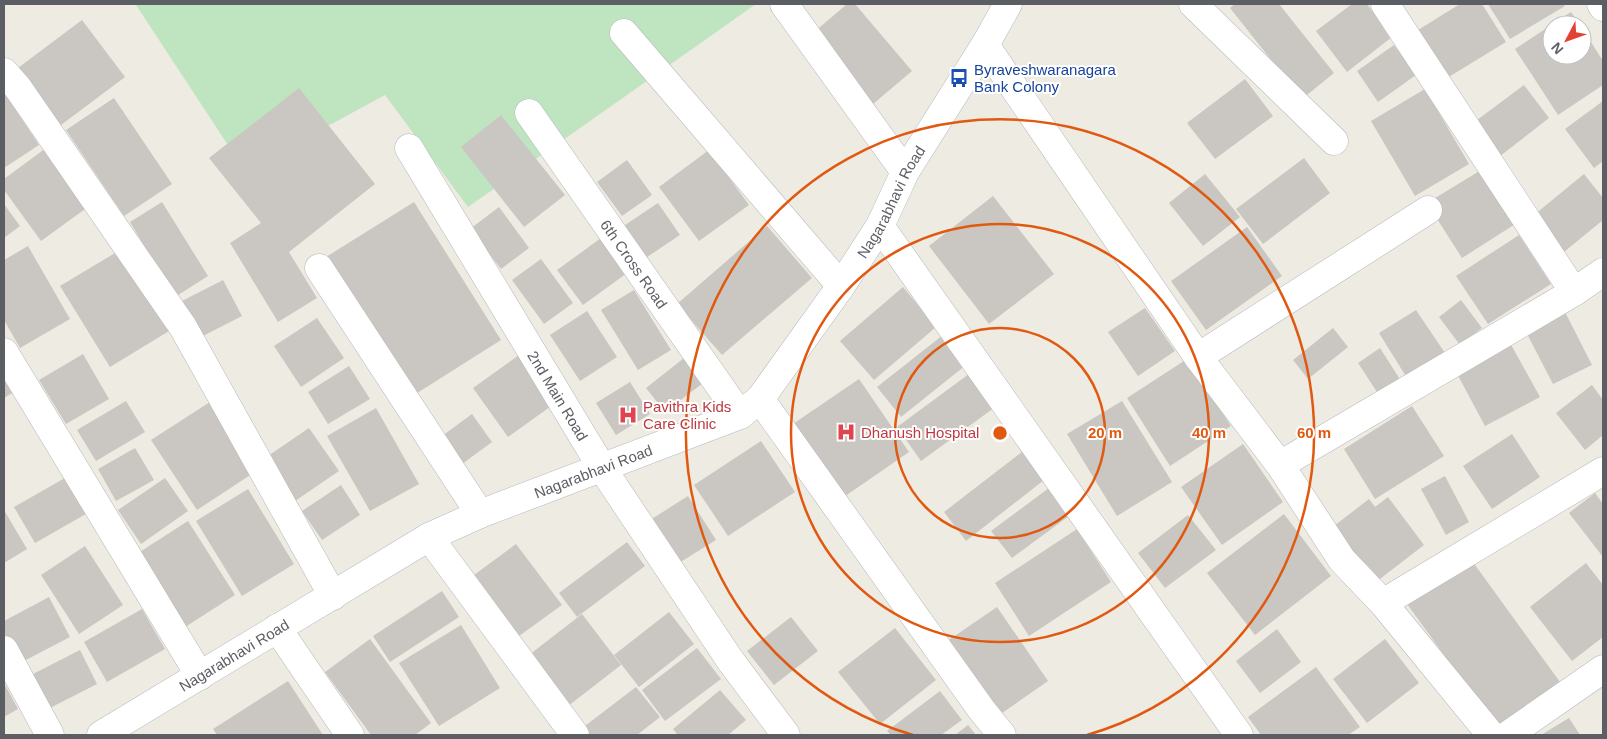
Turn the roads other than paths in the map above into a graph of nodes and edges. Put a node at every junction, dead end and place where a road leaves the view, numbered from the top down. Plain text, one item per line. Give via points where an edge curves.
1 (784, 4) edge
2 (1008, 4) edge
3 (1193, 4) edge
4 (1386, 4) edge
5 (624, 34) dead end
6 (985, 45) junction
7 (4, 72) edge
8 (529, 113) dead end
9 (1334, 141) dead end
10 (409, 148) dead end
11 (905, 172) junction
12 (1428, 210) dead end
13 (880, 226) junction
14 (319, 268) dead end
15 (1603, 272) edge
16 (841, 286) junction
17 (1574, 292) junction
18 (4, 352) edge
19 (1198, 357) junction
20 (750, 407) junction
21 (1280, 465) junction
22 (602, 468) junction
23 (1603, 470) edge
24 (480, 514) junction
25 (429, 537) junction
26 (333, 596) junction
27 (1383, 603) junction
28 (277, 628) junction
29 (4, 650) edge
30 (1603, 669) edge
31 (200, 676) junction
32 (50, 735) edge
33 (101, 735) edge
34 (350, 735) edge
35 (575, 735) edge
36 (786, 735) edge
37 (1002, 735) edge
38 (1239, 735) edge
39 (1491, 735) edge
40 (1508, 735) edge

1 - 11 street
2 - 6 street, Nagarabhavi Road
3 - 9 street
4 - 17 street
5 - 16 street
6 - 11 street, Nagarabhavi Road
6 - 19 street
7 - 26 street via 183,328
8 - 20 street, 6th Cross Road
10 - 22 street, 2nd Main Road
11 - 13 street, Nagarabhavi Road
12 - 19 street
13 - 16 street, Nagarabhavi Road
13 - 38 street
14 - 24 street
15 - 17 street
16 - 20 street, Nagarabhavi Road
17 - 21 street
18 - 31 street
19 - 21 street
20 - 22 street, Nagarabhavi Road
20 - 37 street, 6th Cross Road
21 - 27 street via 1342,560
22 - 24 street, Nagarabhavi Road
22 - 36 street, 2nd Main Road via 730,660
23 - 27 street
24 - 25 street, Nagarabhavi Road
25 - 26 street, Nagarabhavi Road
25 - 35 street
26 - 28 street, Nagarabhavi Road
27 - 39 street
28 - 31 street, Nagarabhavi Road
28 - 34 street
29 - 32 street
30 - 40 street
31 - 33 street, Nagarabhavi Road

